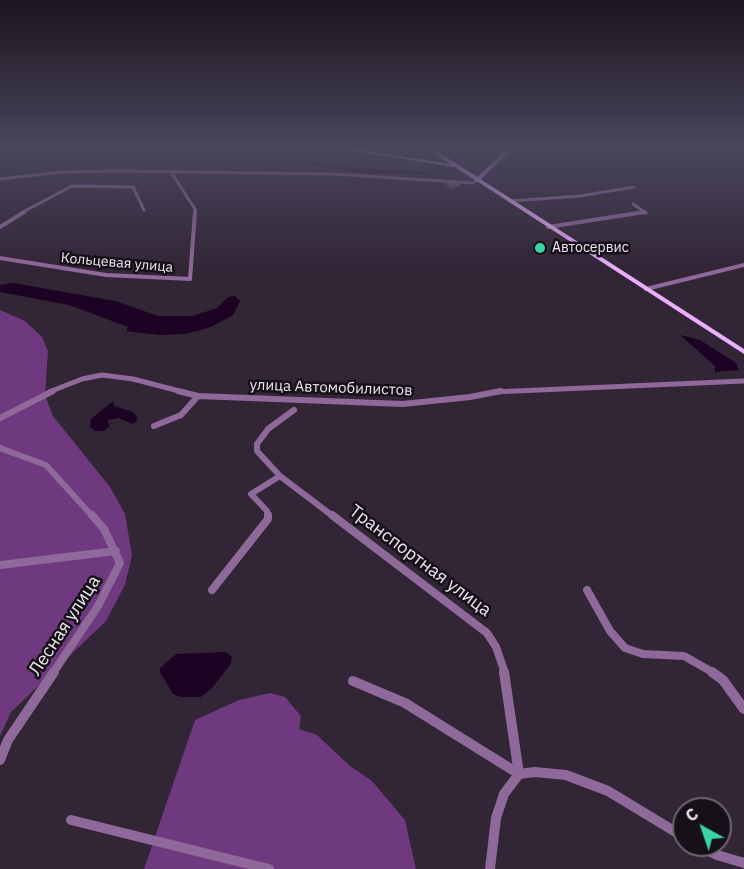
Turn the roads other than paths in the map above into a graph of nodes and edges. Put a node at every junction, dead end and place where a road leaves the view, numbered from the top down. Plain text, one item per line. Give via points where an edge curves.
1 (65, 190) edge
2 (133, 190) edge
3 (183, 190) edge
4 (492, 190) edge
5 (624, 190) edge
6 (510, 201) junction
7 (633, 204) dead end
8 (144, 210) dead end
9 (0, 227) edge
10 (548, 227) junction
11 (0, 258) edge
12 (744, 265) edge
13 (646, 289) junction
14 (744, 352) edge
15 (744, 381) edge
16 (198, 396) junction
17 (294, 410) dead end
18 (0, 418) edge
19 (154, 426) dead end
20 (0, 448) edge
21 (280, 476) junction
22 (116, 551) junction
23 (0, 565) edge
24 (212, 590) dead end
25 (587, 590) dead end
26 (353, 681) dead end
27 (744, 709) edge
28 (0, 760) edge
29 (519, 774) junction
30 (71, 820) dead end
31 (672, 830) edge
32 (724, 857) edge
33 (744, 863) edge
34 (488, 868) edge
35 (269, 869) edge

1 - 9 street
2 - 8 street
3 - 11 street, Кольцевая улица via 195,208 190,279 106,274
4 - 6 main road
5 - 6 street
6 - 10 main road
7 - 10 street via 646,213
10 - 13 main road
12 - 13 street
13 - 14 main road
15 - 16 street, улица Автомобилистов via 504,390 403,404
16 - 18 street, улица Автомобилистов via 124,377 93,376
16 - 19 street via 181,415
17 - 21 street, Транспортная улица via 268,429 257,444 262,458
20 - 22 street via 45,465 104,529
21 - 24 street via 251,494 267,511 268,519
21 - 29 street, Транспортная улица via 487,633 504,669
22 - 23 street
22 - 28 street, Лесная улица via 120,563 98,606 14,731
25 - 27 street via 610,631 625,648 643,654 684,656 698,662 723,680
26 - 29 street via 405,703
29 - 31 street via 566,775 608,791
29 - 34 street via 504,794 496,818
30 - 35 street
32 - 33 street

